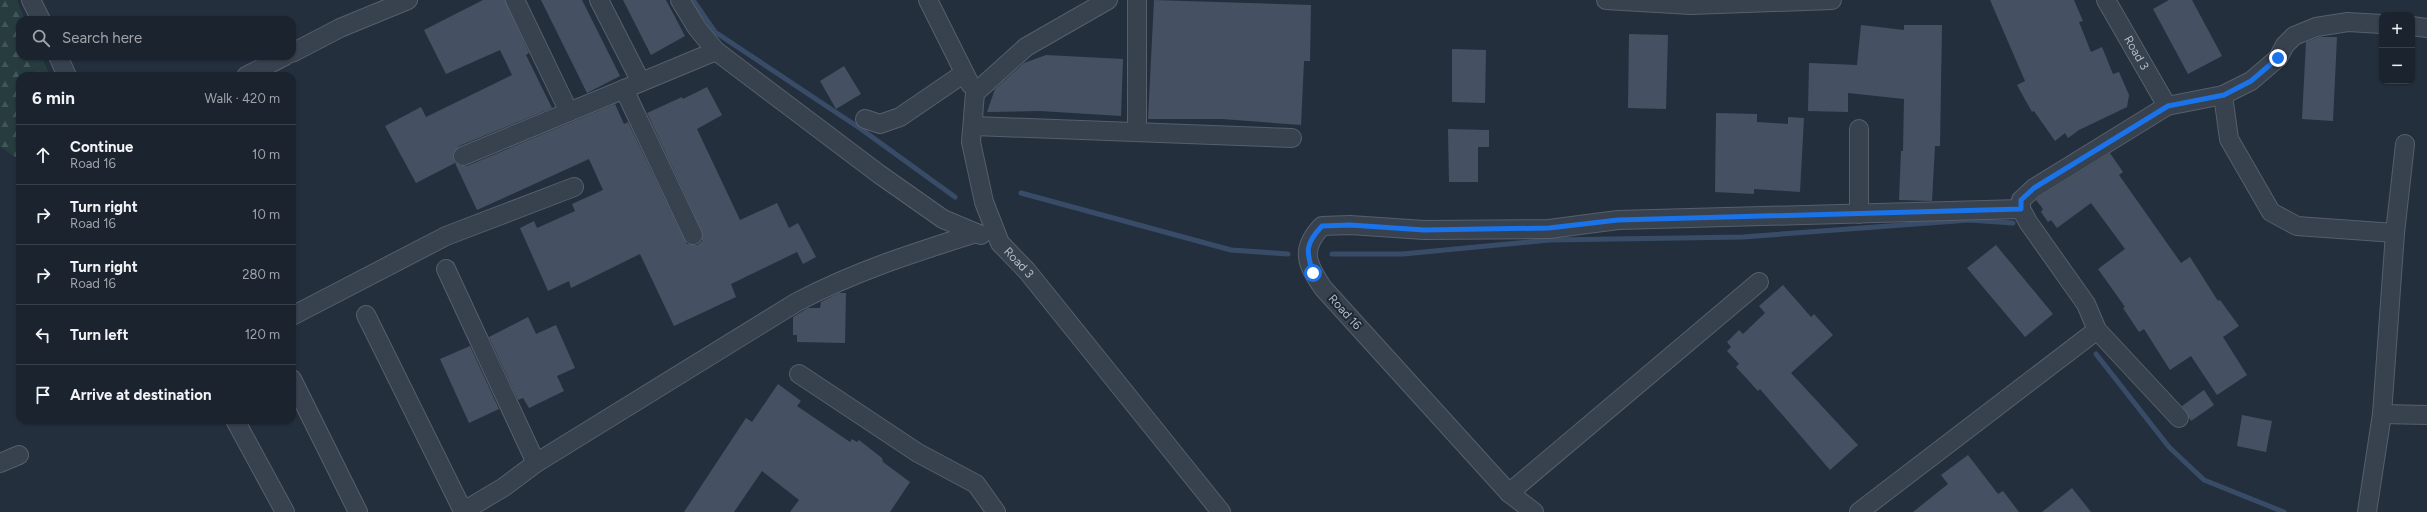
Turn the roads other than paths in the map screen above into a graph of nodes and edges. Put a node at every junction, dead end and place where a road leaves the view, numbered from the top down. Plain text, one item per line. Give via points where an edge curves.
1 (31, 0) edge
2 (408, 0) edge
3 (515, 0) edge
4 (599, 0) edge
5 (680, 0) edge
6 (928, 0) edge
7 (1108, 0) edge
8 (1137, 0) edge
9 (1606, 0) edge
10 (1832, 0) edge
11 (2106, 0) edge
12 (1690, 2) edge
13 (39, 16) edge
14 (2379, 24) edge
15 (2415, 26) edge
16 (2427, 28) edge
17 (296, 51) edge
18 (716, 51) junction
19 (60, 60) edge
20 (277, 60) edge
21 (65, 72) edge
22 (254, 72) edge
23 (963, 74) junction
24 (641, 82) junction
25 (624, 89) junction
26 (975, 93) junction
27 (2224, 95) junction
28 (2168, 106) junction
29 (569, 112) junction
30 (865, 119) dead end
31 (974, 126) junction
32 (1859, 129) dead end
33 (1137, 132) junction
34 (1292, 138) dead end
35 (2406, 144) dead end
36 (463, 156) dead end
37 (574, 186) dead end
38 (2021, 209) junction
39 (1859, 214) junction
40 (976, 233) junction
41 (2395, 233) junction
42 (693, 235) dead end
43 (1000, 243) junction
44 (446, 269) dead end
45 (1759, 282) dead end
46 (296, 314) edge
47 (366, 316) dead end
48 (2097, 330) junction
49 (799, 374) dead end
50 (296, 387) edge
51 (2382, 414) junction
52 (2427, 415) edge
53 (2179, 418) dead end
54 (237, 424) edge
55 (19, 455) dead end
56 (0, 463) edge
57 (536, 463) junction
58 (1509, 493) junction
59 (285, 512) edge
60 (358, 512) edge
61 (462, 512) edge
62 (996, 512) edge
63 (1221, 512) edge
64 (1534, 512) edge
65 (1859, 512) edge
66 (2367, 512) edge

1 - 13 street
2 - 17 street via 340,28
3 - 29 street
4 - 24 street
5 - 18 street via 697,28
6 - 23 street
7 - 26 street via 1026,48
8 - 33 street
9 - 12 street
10 - 12 street
11 - 28 street, Road 3
14 - 27 street via 2348,22 2316,28 2294,36 2268,68 2251,81
15 - 16 street
18 - 24 street
18 - 40 street via 943,219
19 - 21 street
20 - 22 street
23 - 26 street
23 - 30 street via 900,117 880,124
24 - 25 street
25 - 29 street
25 - 42 street
26 - 31 street, Road 3
27 - 28 street
27 - 41 street via 2229,140 2271,212 2297,226
28 - 38 street via 2034,188 2021,200
29 - 36 street
31 - 33 street
31 - 43 street, Road 3 via 971,142 984,202
32 - 39 street
33 - 34 street
35 - 41 street
37 - 46 street via 446,236
38 - 39 street, Road 16
38 - 48 street via 2086,304
39 - 58 street, Road 16 via 1618,220 1549,228 1424,230 1350,225 1322,226 1311,238 1307,254 1313,273 1320,283
40 - 43 street
40 - 57 street via 872,266 835,282 797,302
41 - 51 street
43 - 63 street, Road 3 via 1026,271
44 - 57 street
45 - 58 street
47 - 61 street
48 - 53 street
48 - 65 street
49 - 62 street via 918,453 976,484
50 - 60 street
51 - 52 street
51 - 66 street
54 - 59 street
55 - 56 street
57 - 61 street via 504,487
58 - 64 street, Road 16

